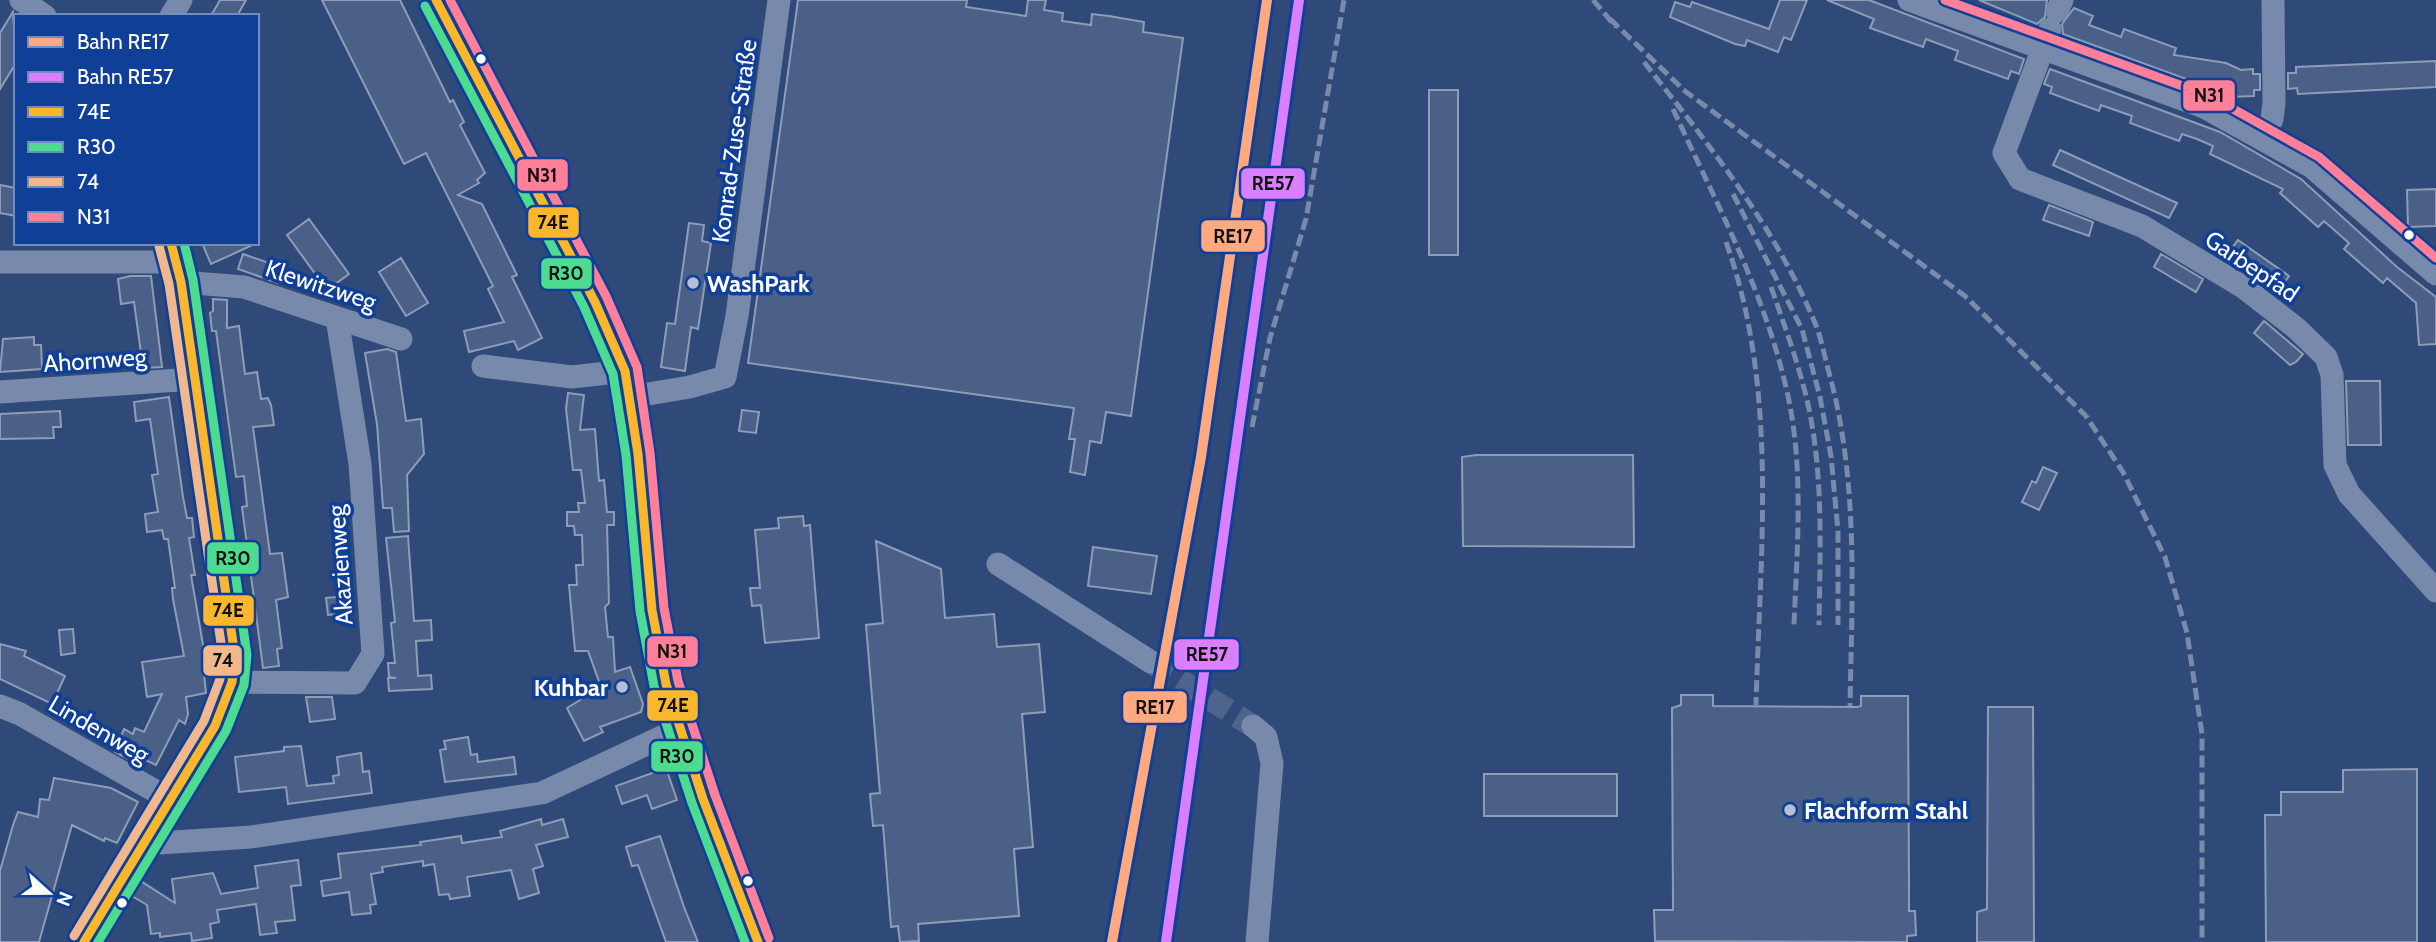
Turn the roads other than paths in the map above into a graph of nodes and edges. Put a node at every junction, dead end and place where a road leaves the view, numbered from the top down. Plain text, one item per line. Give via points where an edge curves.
1 (21, 0) edge
2 (436, 0) edge
3 (779, 0) edge
4 (1909, 0) edge
5 (2273, 2) dead end
6 (42, 14) edge
7 (2053, 22) edge
8 (2262, 139) junction
9 (0, 262) edge
10 (177, 262) edge
11 (2436, 274) edge
12 (337, 318) junction
13 (401, 339) dead end
14 (483, 366) dead end
15 (194, 379) junction
16 (628, 384) junction
17 (0, 392) edge
18 (998, 564) dead end
19 (2436, 591) edge
20 (1151, 662) tunnel mouth
21 (232, 682) junction
22 (0, 706) edge
23 (1254, 726) tunnel mouth
24 (679, 729) junction
25 (171, 800) junction
26 (144, 844) junction
27 (84, 942) edge
28 (758, 942) edge
29 (1257, 942) edge

1 - 6 street
2 - 16 main road via 595,302
3 - 16 street, Konrad-Zuse-Straße via 725,377 690,387
4 - 7 street
5 - 8 street via 2274,103
7 - 8 street
7 - 19 street, Garbepfad via 2004,153 2020,179 2142,226 2242,287 2326,357 2332,375 2335,465 2349,494
8 - 11 street via 2312,167
9 - 10 street, Klewitzweg
10 - 12 street, Klewitzweg
10 - 15 street
12 - 13 street, Klewitzweg
12 - 21 street, Akazienweg via 360,464 373,654 355,683
14 - 16 street
15 - 17 street, Ahornweg
15 - 21 street via 235,657
16 - 24 main road via 652,610
18 - 20 street
21 - 25 street via 215,726
22 - 25 street, Lindenweg
23 - 29 street via 1266,737 1272,763
24 - 26 street via 542,793 251,837
24 - 28 main road
25 - 26 street
26 - 27 street

